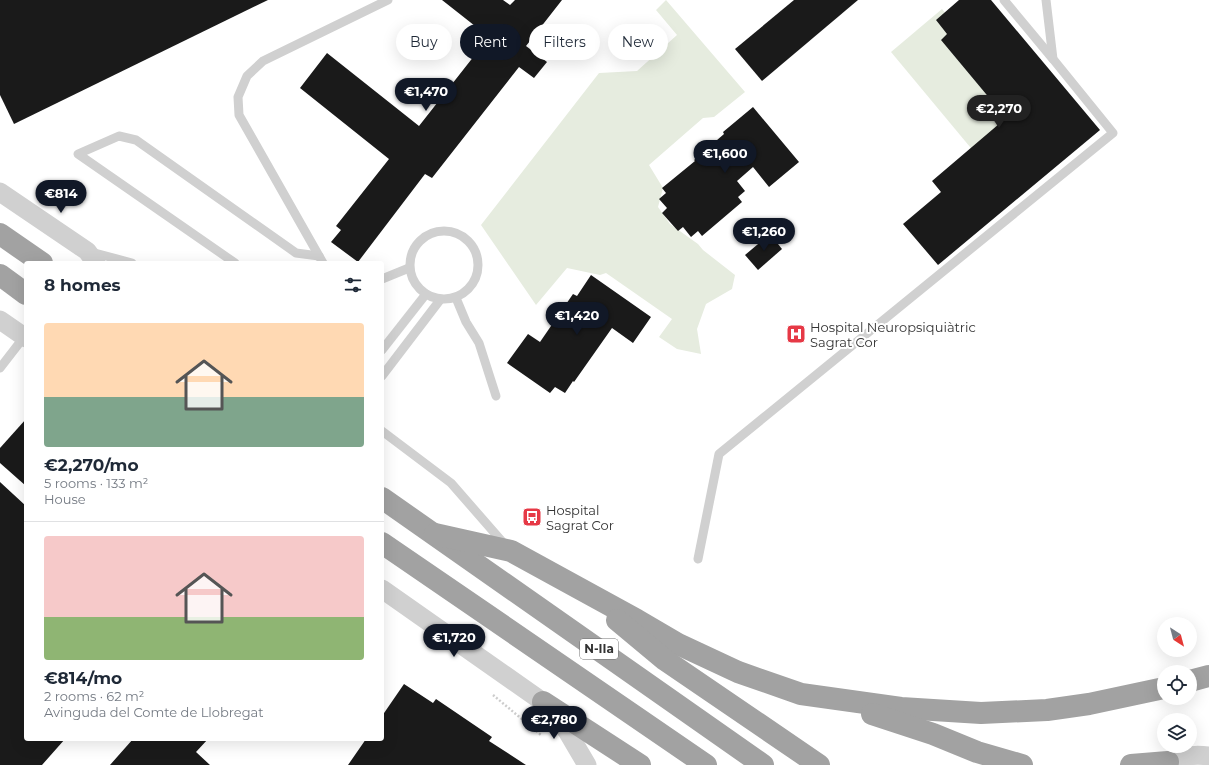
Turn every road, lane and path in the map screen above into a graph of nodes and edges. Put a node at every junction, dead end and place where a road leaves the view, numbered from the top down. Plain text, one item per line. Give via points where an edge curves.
1 (388, 0) edge
2 (1004, 0) edge
3 (1046, 0) edge
4 (1053, 59) junction
5 (0, 192) edge
6 (0, 234) edge
7 (92, 257) edge
8 (321, 259) edge
9 (39, 261) edge
10 (119, 261) edge
11 (232, 261) edge
12 (409, 268) junction
13 (0, 275) edge
14 (384, 278) edge
15 (24, 293) edge
16 (426, 294) junction
17 (456, 298) junction
18 (440, 300) junction
19 (0, 320) edge
20 (24, 336) edge
21 (24, 338) edge
22 (384, 347) edge
23 (0, 368) edge
24 (384, 373) edge
25 (496, 396) dead end
26 (384, 433) edge
27 (384, 499) edge
28 (435, 534) junction
29 (384, 544) edge
30 (511, 551) junction
31 (698, 559) dead end
32 (577, 586) junction
33 (384, 590) edge
34 (1209, 676) edge
35 (1197, 679) edge
36 (1157, 689) edge
37 (825, 698) junction
38 (543, 702) junction
39 (1209, 756) edge
40 (1166, 763) edge
41 (587, 765) edge
42 (640, 765) edge
43 (706, 765) edge
44 (763, 765) edge
45 (819, 765) edge
46 (1022, 765) edge
47 (1131, 765) edge

1 - 8 lane via 263,61 247,76 238,97 239,115
2 - 4 lane
3 - 4 lane
4 - 31 lane via 1112,133 720,454
5 - 7 street
6 - 9 highway
7 - 10 lane
8 - 11 lane via 296,253 136,140 119,136 78,154
12 - 14 lane
12 - 16 lane via 414,284
12 - 17 lane via 411,253 420,240 433,232 448,230 463,235 474,246 479,261 477,276 469,289
13 - 15 highway
16 - 18 lane
16 - 22 lane
17 - 18 lane
17 - 25 lane via 466,322 479,343
18 - 24 lane
19 - 20 street
21 - 23 lane
26 - 30 lane via 451,483
27 - 28 highway, N-IIa
28 - 30 highway
28 - 44 highway, N-IIa
29 - 43 highway, N-IIa
30 - 32 highway
32 - 37 highway via 678,644 738,672 801,694
32 - 45 highway via 665,660
33 - 38 street
34 - 35 highway
36 - 37 highway via 1047,710 981,713 902,708
37 - 46 highway via 933,734 977,752
38 - 41 street via 566,731
38 - 42 highway
39 - 40 street via 1183,756
40 - 47 highway

